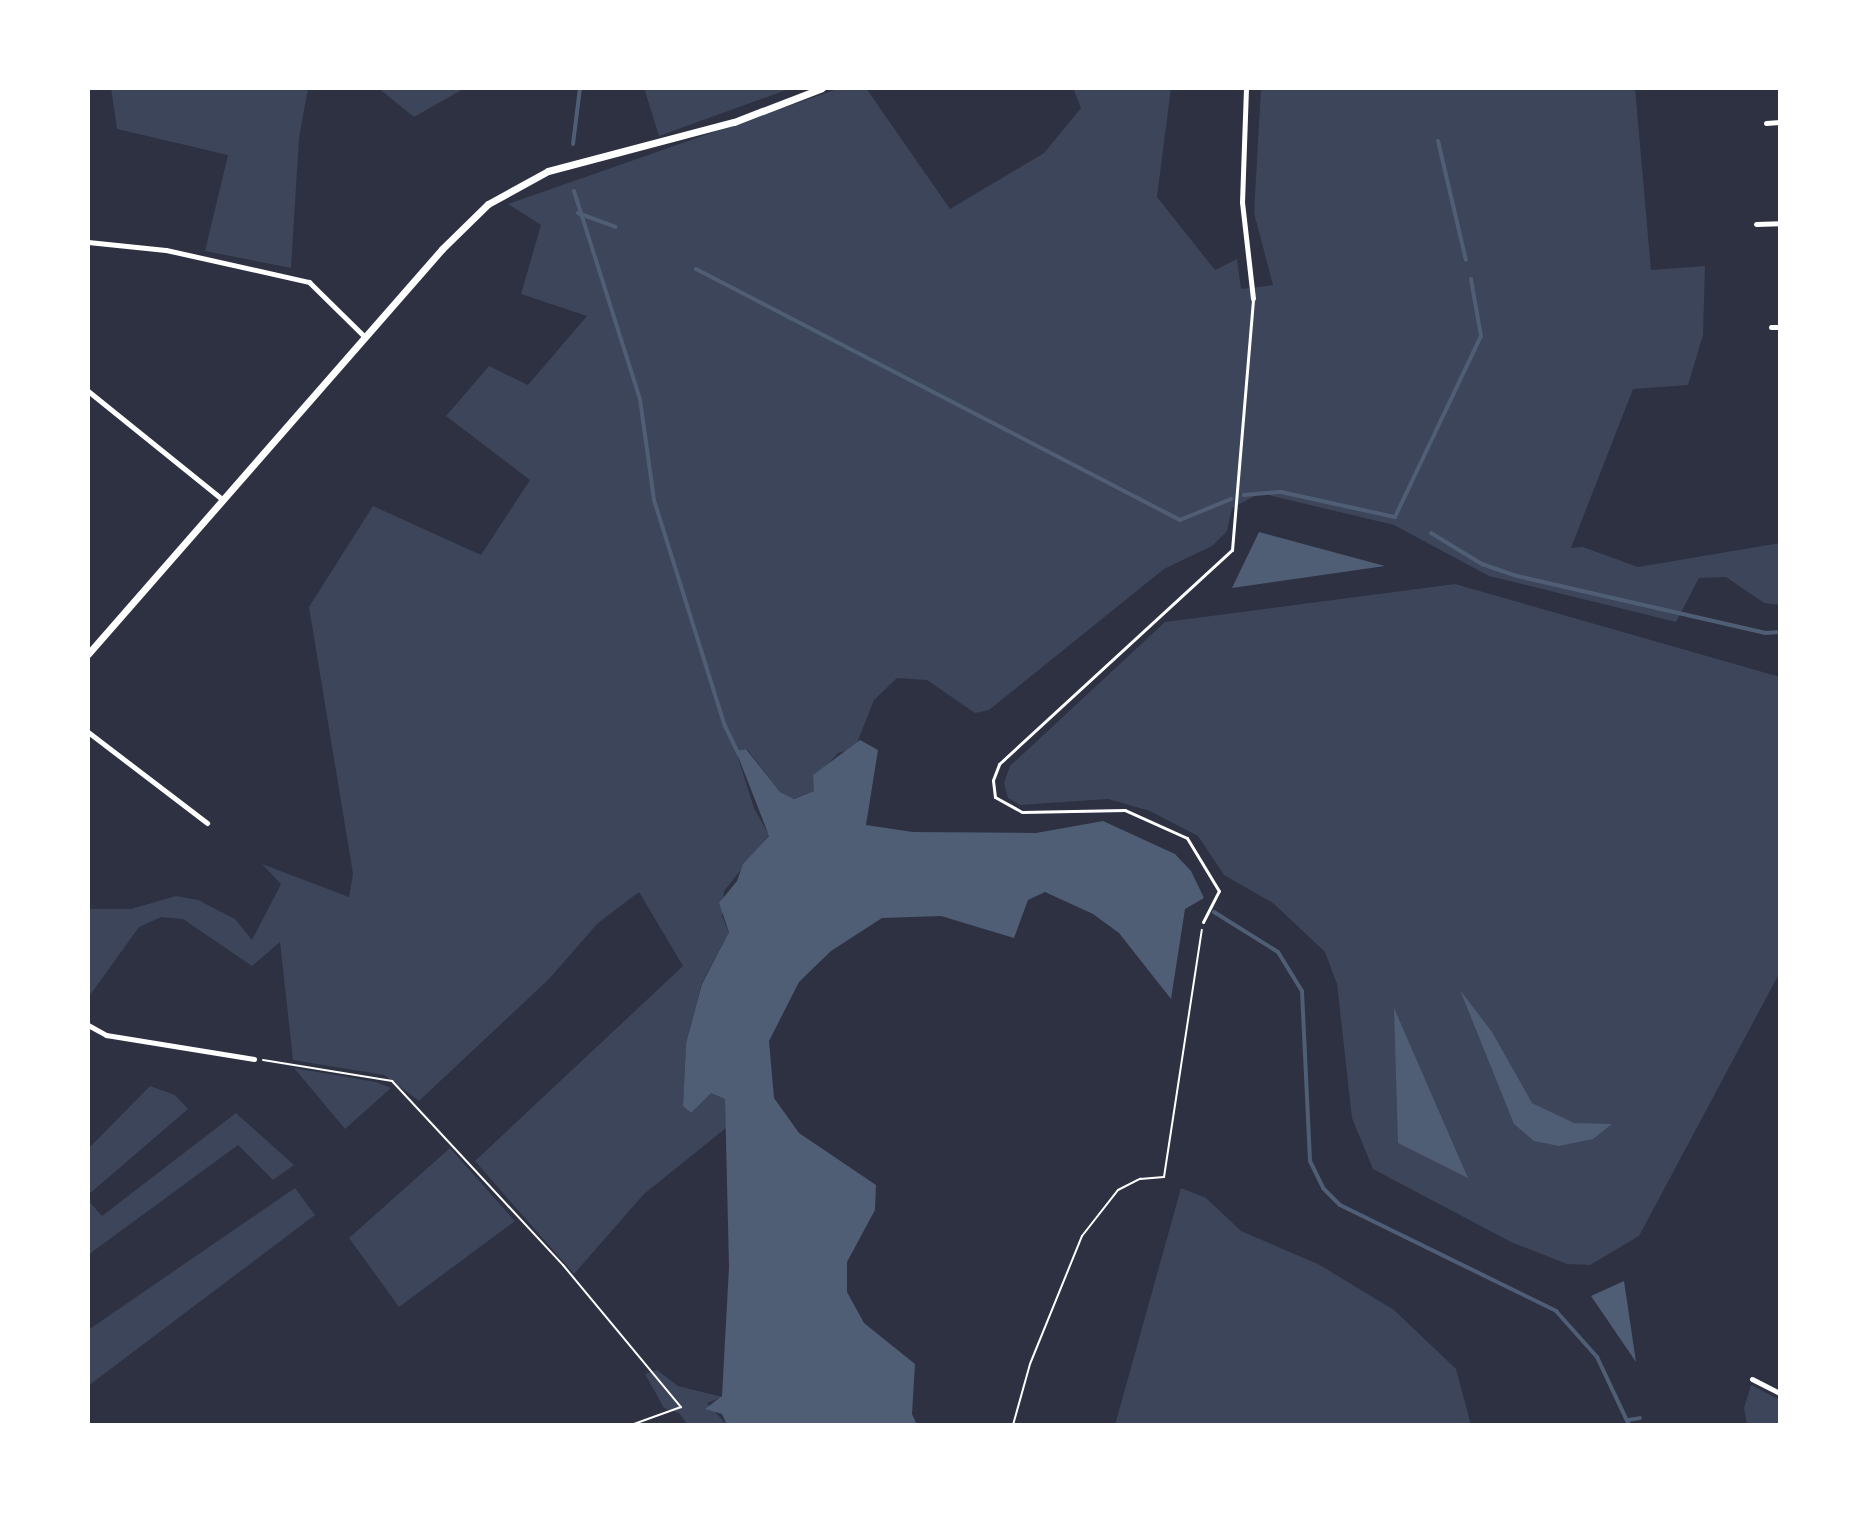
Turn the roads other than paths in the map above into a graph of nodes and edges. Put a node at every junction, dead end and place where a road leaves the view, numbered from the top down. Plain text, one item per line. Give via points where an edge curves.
1 (822, 88) edge
2 (1246, 88) edge
3 (1780, 122) edge
4 (1766, 123) dead end
5 (1780, 223) edge
6 (1756, 224) dead end
7 (88, 242) edge
8 (1253, 298) joint
9 (1771, 327) dead end
10 (1780, 327) edge
11 (365, 337) junction
12 (88, 391) edge
13 (222, 499) junction
14 (88, 654) edge
15 (88, 732) edge
16 (207, 823) dead end
17 (1203, 922) road end
18 (88, 1025) edge
19 (254, 1059) road end
20 (1752, 1379) dead end
21 (1780, 1393) edge

1 - 11 street via 749,118 563,167 514,187 464,226
2 - 8 street via 1242,202
3 - 4 street
5 - 6 street
7 - 11 street via 166,250 309,282
8 - 17 lane via 1232,550 999,764 993,780 995,797 1022,812 1125,810 1187,838 1219,891
9 - 10 street
11 - 13 street
12 - 13 street
13 - 14 street
15 - 16 street
18 - 19 street via 106,1035
20 - 21 street

